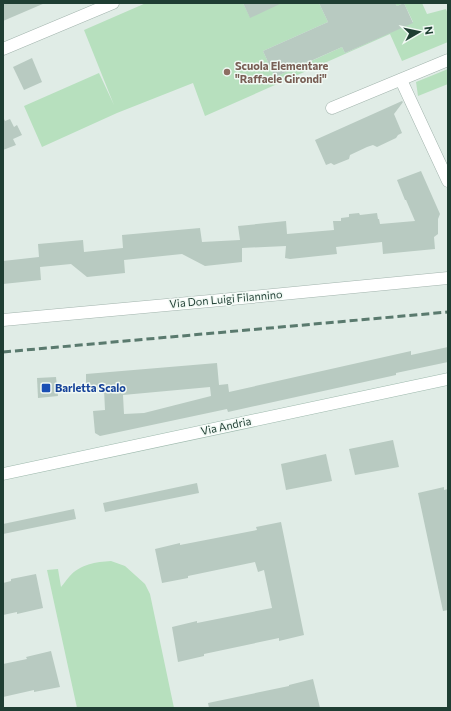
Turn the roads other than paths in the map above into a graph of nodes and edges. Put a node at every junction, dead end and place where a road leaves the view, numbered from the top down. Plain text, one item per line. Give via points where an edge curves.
1 (113, 3) edge
2 (3, 49) edge
3 (448, 60) edge
4 (401, 80) junction
5 (332, 108) dead end
6 (448, 181) edge
7 (448, 278) edge
8 (3, 320) edge
9 (448, 379) edge
10 (3, 474) edge

1 - 2 street
3 - 4 street
4 - 5 street
4 - 6 street
7 - 8 street, Via Don Luigi Filannino
9 - 10 street, Via Andria

